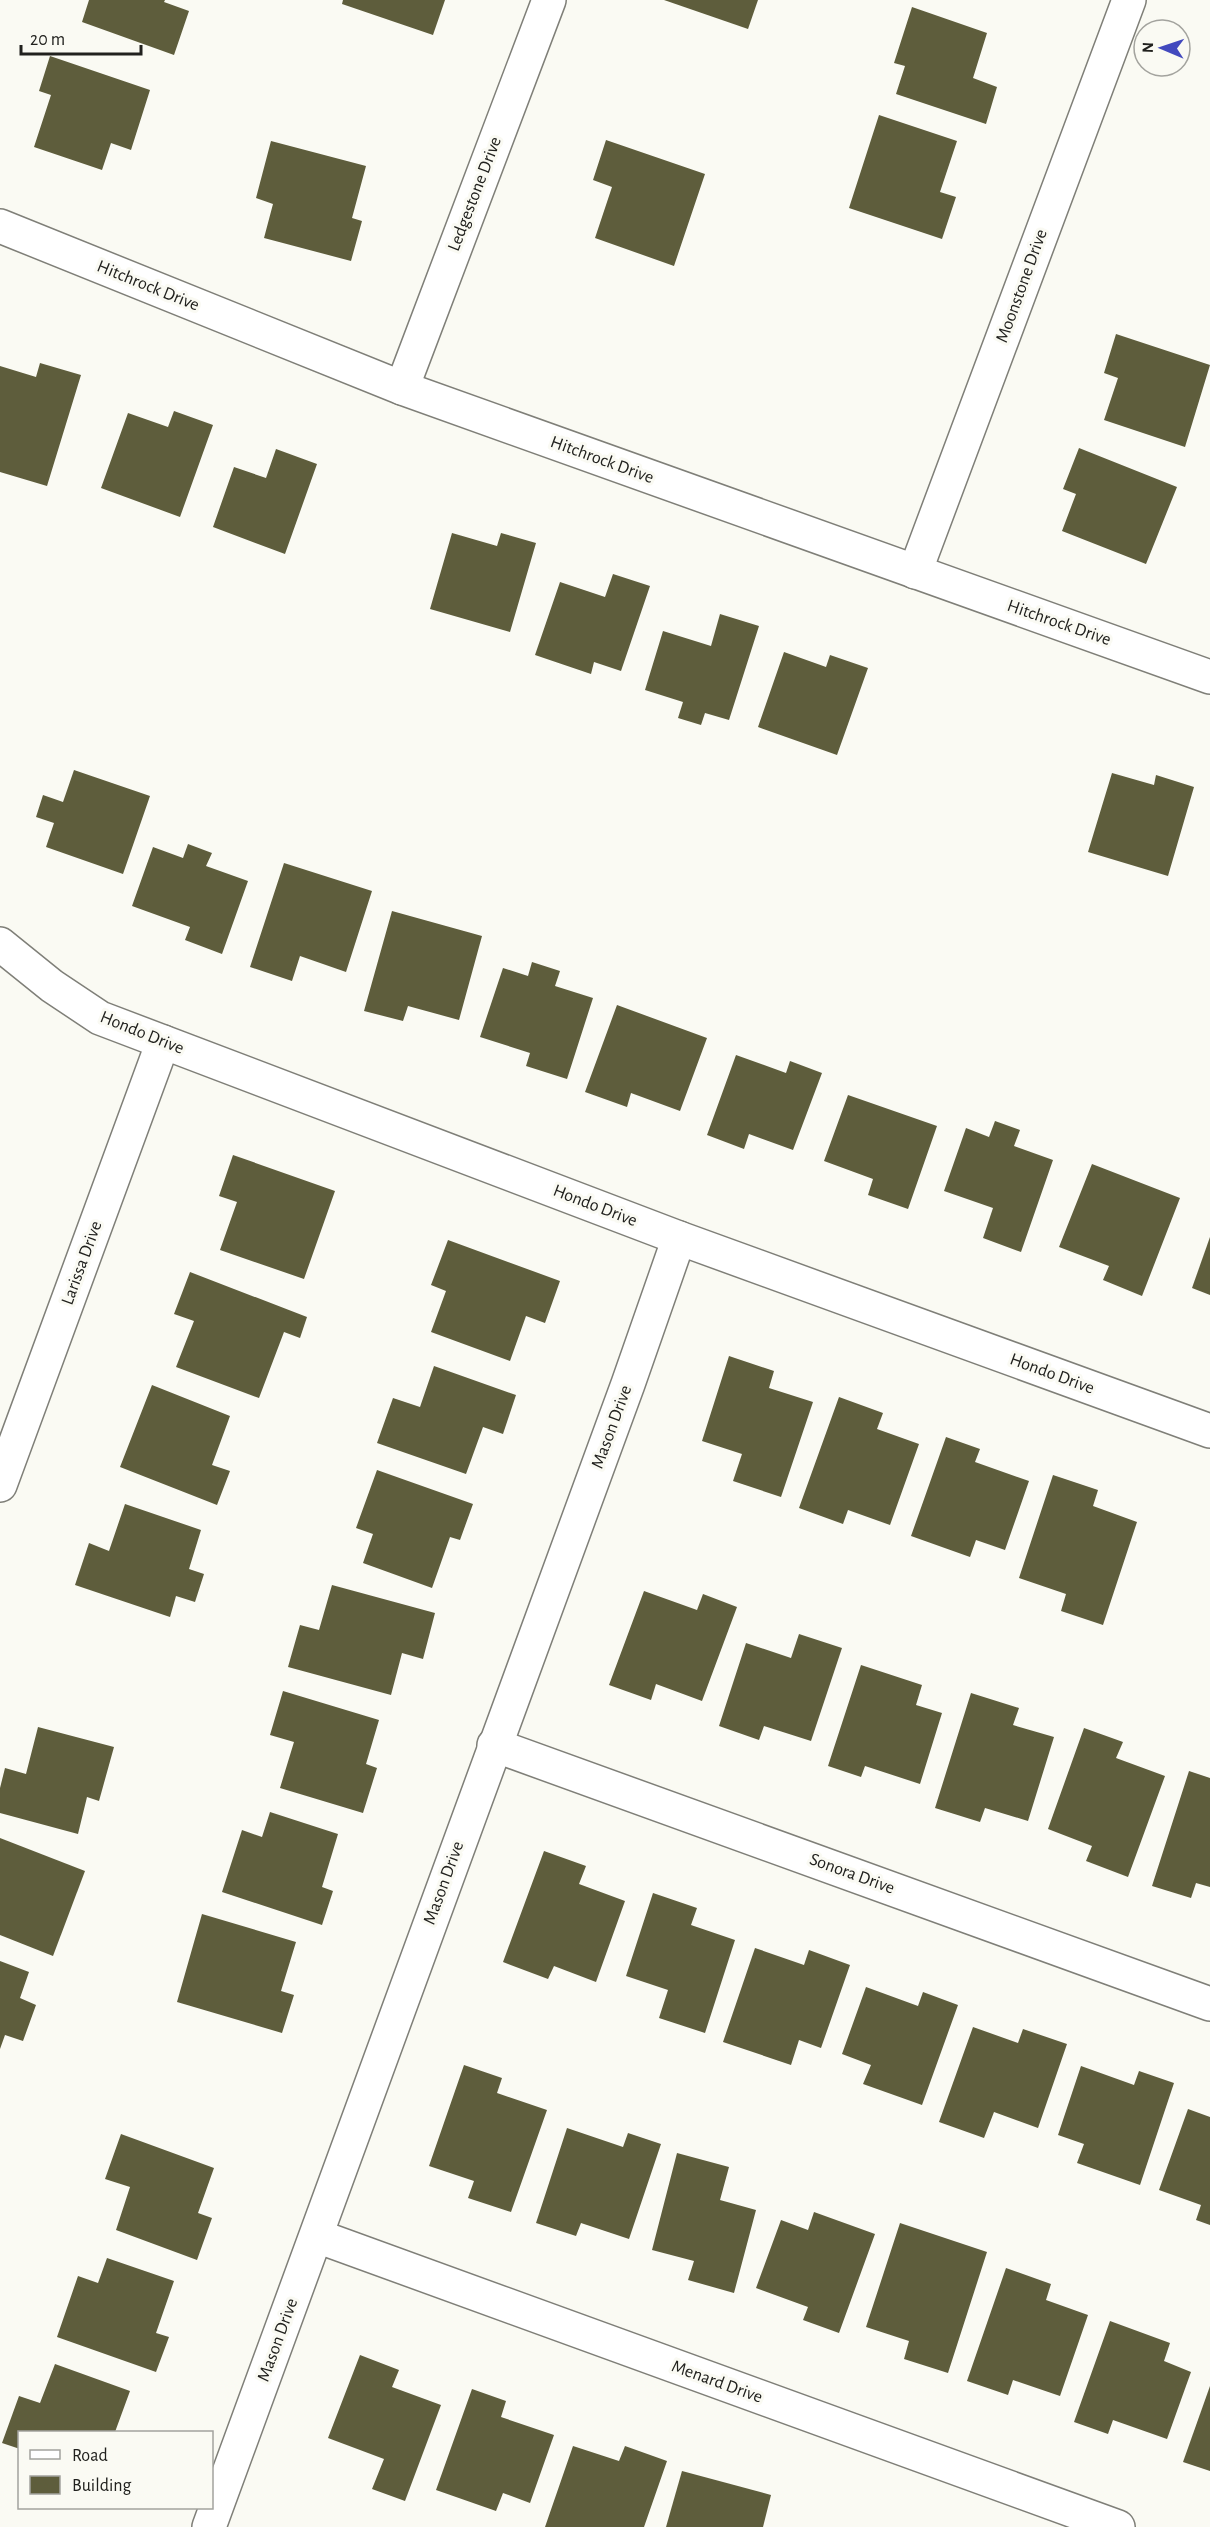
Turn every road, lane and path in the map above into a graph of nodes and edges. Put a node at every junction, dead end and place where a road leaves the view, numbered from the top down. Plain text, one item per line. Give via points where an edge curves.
1 (549, 0) edge
2 (1129, 0) edge
3 (0, 226) edge
4 (402, 388) junction
5 (915, 572) junction
6 (1210, 676) edge
7 (0, 944) edge
8 (163, 1042) junction
9 (679, 1238) junction
10 (1210, 1431) edge
11 (0, 1485) edge
12 (494, 1745) junction
13 (1210, 2004) edge
14 (317, 2236) junction
15 (208, 2527) edge
16 (1118, 2527) edge

1 - 4 street, Ledgestone Drive
2 - 5 street, Moonstone Drive
3 - 4 street, Hitchrock Drive
4 - 5 street, Hitchrock Drive
5 - 6 street, Hitchrock Drive
7 - 8 street, Hondo Drive via 100,1018
8 - 9 street, Hondo Drive
8 - 11 street, Larissa Drive
9 - 10 street, Hondo Drive
9 - 12 street, Mason Drive
12 - 13 street, Sonora Drive
12 - 14 street, Mason Drive
14 - 15 street, Mason Drive
14 - 16 street, Menard Drive

